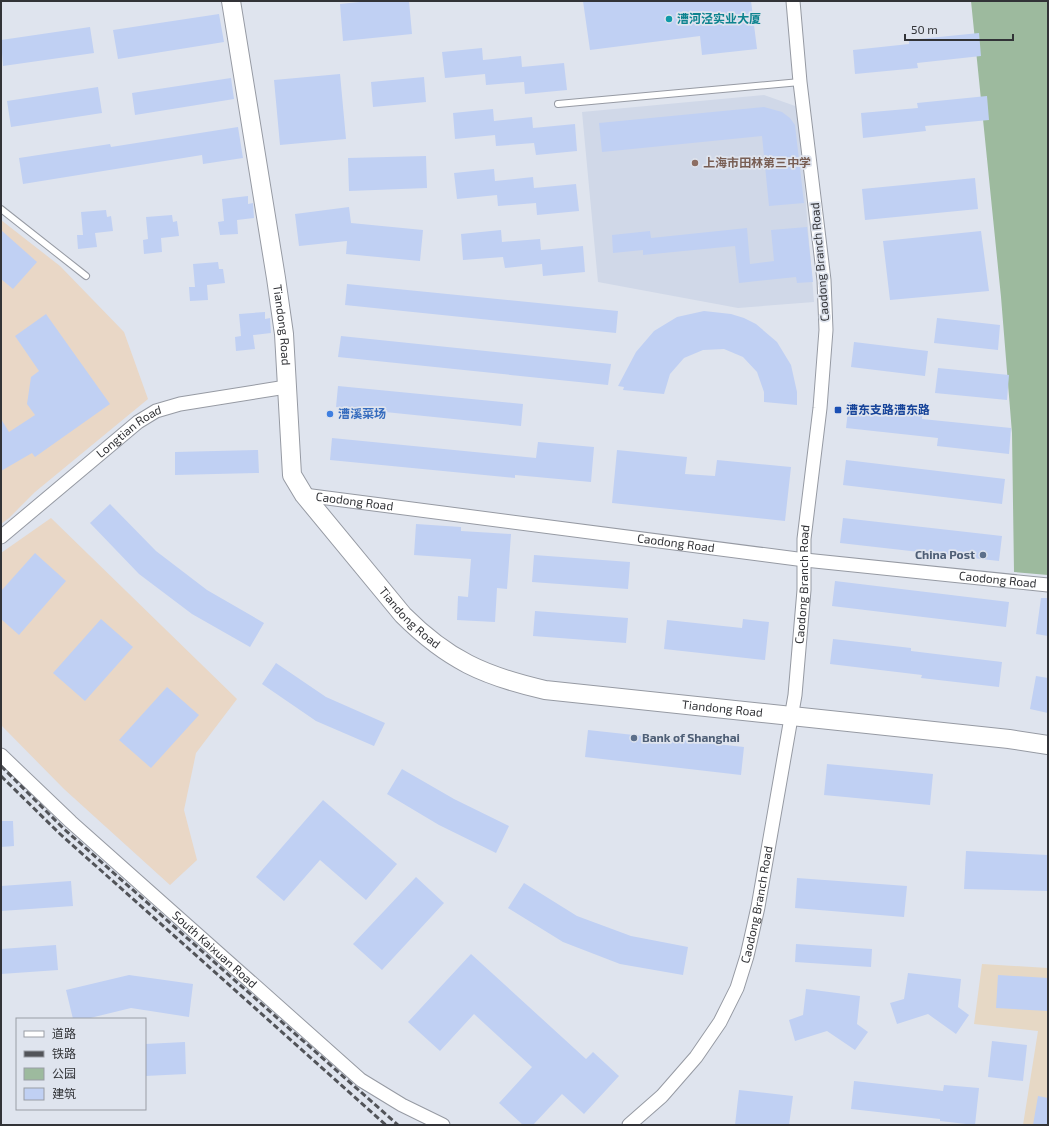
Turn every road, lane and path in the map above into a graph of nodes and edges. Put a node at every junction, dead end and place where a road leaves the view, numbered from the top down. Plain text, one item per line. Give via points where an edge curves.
1 (231, 1) edge
2 (793, 1) edge
3 (800, 82) junction
4 (558, 104) dead end
5 (1, 209) edge
6 (86, 276) dead end
7 (286, 387) junction
8 (304, 495) junction
9 (1, 537) edge
10 (805, 560) junction
11 (1048, 585) edge
12 (792, 716) junction
13 (1048, 745) edge
14 (1, 755) edge
15 (443, 1125) edge
16 (629, 1125) edge

1 - 7 street, Tiandong Road via 284,334
2 - 3 street, Caodong Branch Road
3 - 4 lane
3 - 10 street, Caodong Branch Road via 826,308 821,401 804,539
5 - 6 lane
7 - 8 street, Tiandong Road via 290,465 297,485
7 - 9 street, Longtian Road via 180,404 156,411 138,422
8 - 10 street, Caodong Road
8 - 12 street, Tiandong Road via 403,615 446,652 474,669 509,682 545,690
10 - 11 street, Caodong Road
10 - 12 street, Caodong Branch Road via 798,671
12 - 13 street, Tiandong Road
12 - 16 street, Caodong Branch Road via 758,907 737,988 720,1022 696,1057 662,1096
14 - 15 street, South Kaixuan Road via 71,822 361,1080 402,1105

